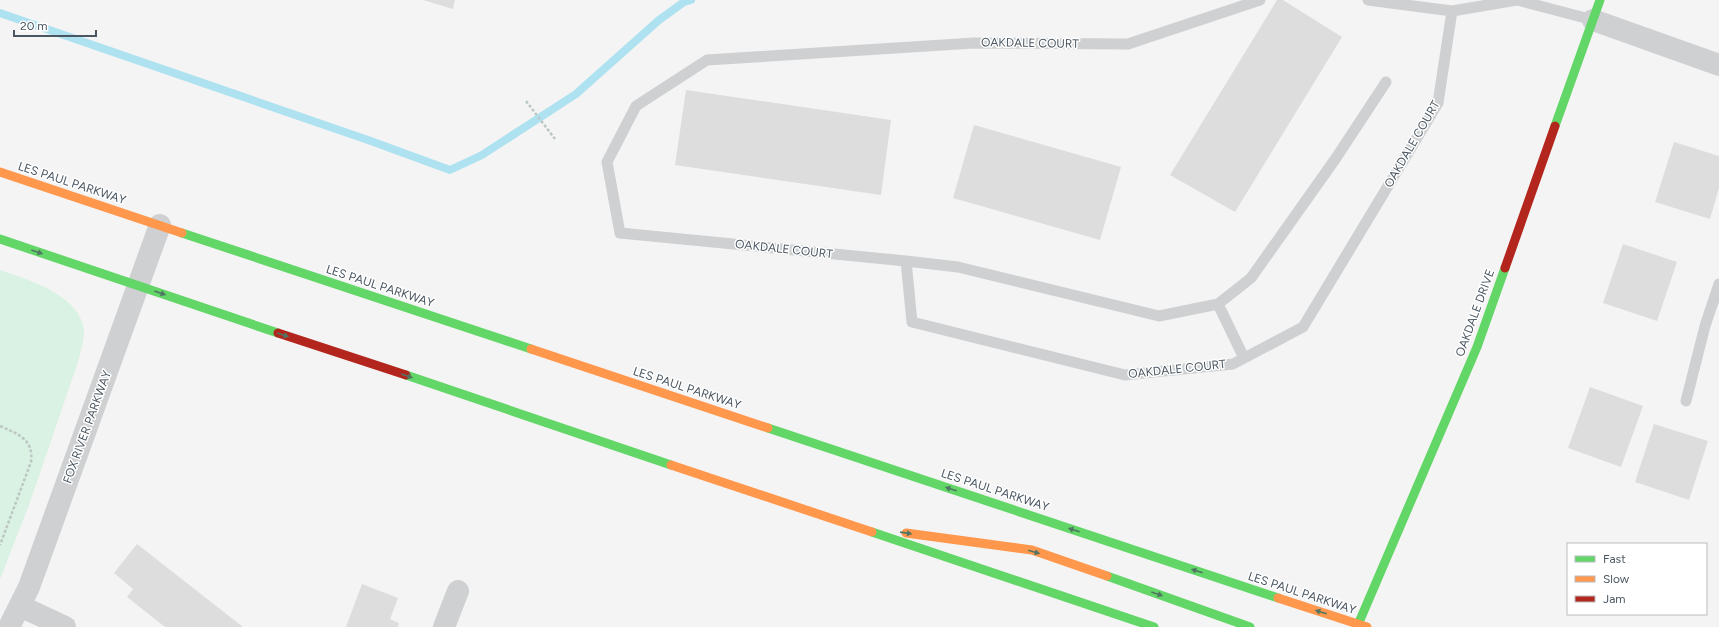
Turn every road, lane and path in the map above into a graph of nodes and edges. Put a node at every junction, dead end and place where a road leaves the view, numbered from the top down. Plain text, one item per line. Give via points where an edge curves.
1 (1260, 0) edge
2 (1368, 0) edge
3 (1596, 10) edge
4 (1452, 11) junction
5 (1719, 65) edge
6 (1386, 82) dead end
7 (526, 101) dead end
8 (555, 139) dead end
9 (0, 172) edge
10 (160, 225) junction
11 (0, 239) edge
12 (906, 261) junction
13 (1719, 284) edge
14 (138, 286) junction
15 (1218, 304) junction
16 (1244, 358) junction
17 (1686, 401) dead end
18 (0, 426) edge
19 (853, 526) junction
20 (0, 545) edge
21 (458, 590) dead end
22 (20, 606) junction
23 (1360, 626) edge
24 (9, 627) edge
25 (65, 627) edge
26 (444, 627) edge
27 (1154, 627) edge
28 (1250, 627) edge
29 (1343, 627) edge

1 - 12 lane, OAKDALE COURT via 1128,44 974,43 707,60 636,106 607,162 620,233
2 - 4 lane
3 - 4 lane via 1518,0
3 - 5 street
3 - 23 main road, OAKDALE DRIVE via 1477,347
4 - 16 lane, OAKDALE COURT via 1438,103 1303,327
6 - 15 lane via 1251,278
7 - 8 path
9 - 10 main road, LES PAUL PARKWAY
10 - 14 street, FOX RIVER PARKWAY
23 -> 10 main road, LES PAUL PARKWAY
11 -> 14 main road
12 - 15 lane via 958,267 1159,316
12 - 16 lane, OAKDALE COURT via 912,322 1125,375 1233,364
13 - 17 lane via 1705,326
14 -> 19 main road
14 - 22 street, FOX RIVER PARKWAY
15 - 16 lane
18 - 20 path via 21,435 26,440 32,456
19 - 27 main road
19 -> 28 main road via 1032,550
21 - 26 street
22 - 24 street, FOX RIVER PARKWAY
22 - 25 street
23 - 29 main road

